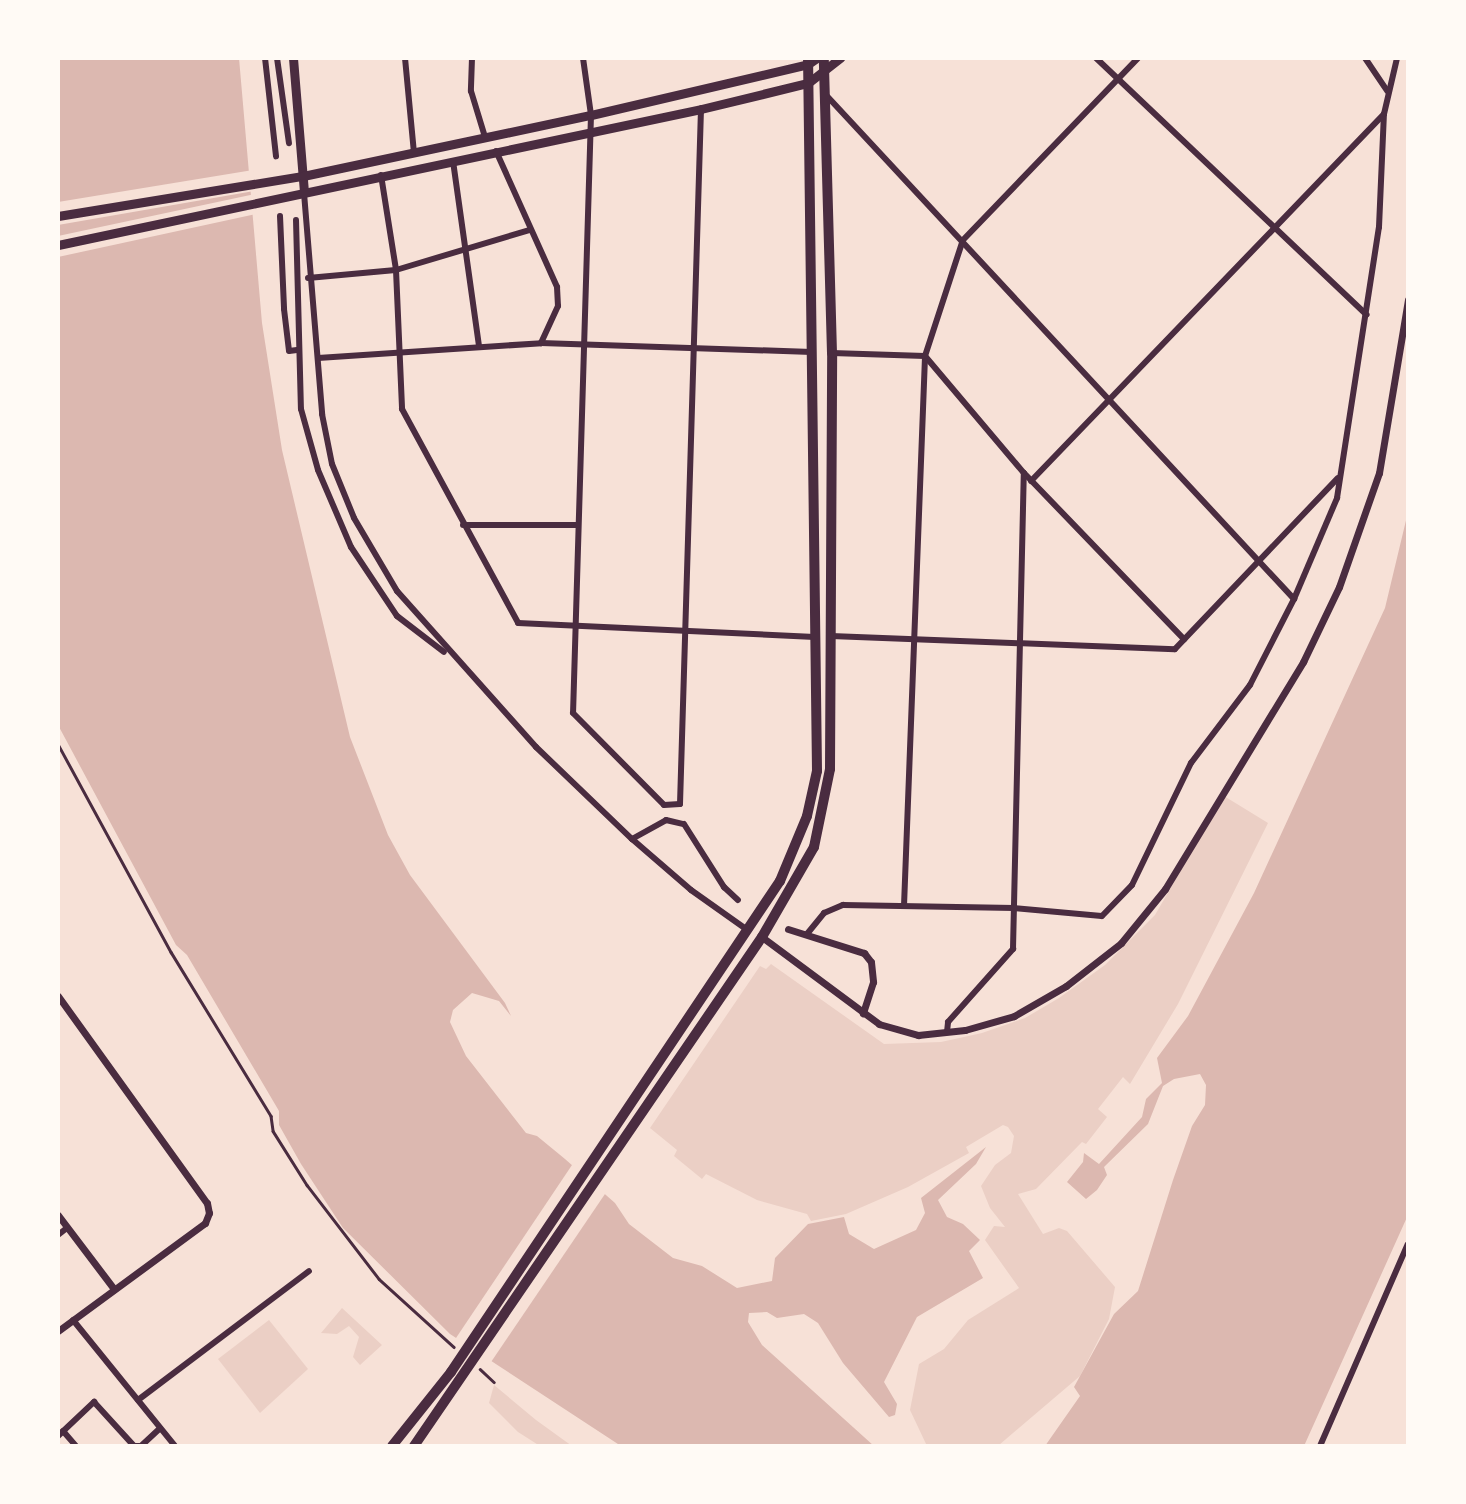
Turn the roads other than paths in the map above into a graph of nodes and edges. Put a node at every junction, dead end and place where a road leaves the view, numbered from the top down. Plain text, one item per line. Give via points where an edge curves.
1 (265, 58) edge
2 (277, 58) edge
3 (293, 58) edge
4 (405, 58) edge
5 (472, 58) edge
6 (583, 58) edge
7 (817, 58) edge
8 (824, 58) edge
9 (840, 58) edge
10 (1096, 58) edge
11 (1138, 58) edge
12 (1365, 58) edge
13 (1397, 58) edge
14 (808, 61) edge
15 (825, 74) junction
16 (1118, 78) junction
17 (808, 83) junction
18 (1387, 92) junction
19 (825, 93) junction
20 (701, 109) junction
21 (1384, 114) junction
22 (591, 115) junction
23 (590, 130) junction
24 (485, 138) junction
25 (289, 143) dead end
26 (496, 151) junction
27 (414, 153) junction
28 (276, 156) dead end
29 (453, 161) junction
30 (382, 175) junction
31 (303, 176) junction
32 (304, 194) junction
33 (58, 216) edge
34 (280, 216) dead end
35 (296, 220) dead end
36 (1275, 228) junction
37 (529, 230) junction
38 (963, 240) junction
39 (58, 244) edge
40 (467, 249) junction
41 (396, 270) junction
42 (308, 278) junction
43 (1408, 299) edge
44 (1367, 315) junction
45 (541, 343) junction
46 (584, 343) junction
47 (479, 345) junction
48 (694, 349) junction
49 (297, 350) junction
50 (399, 351) junction
51 (812, 352) junction
52 (832, 353) junction
53 (925, 356) junction
54 (318, 358) junction
55 (1109, 399) junction
56 (1024, 473) junction
57 (1338, 478) junction
58 (1031, 481) junction
59 (463, 525) junction
60 (577, 525) junction
61 (1258, 561) junction
62 (1294, 599) junction
63 (574, 625) junction
64 (685, 630) junction
65 (831, 636) junction
66 (816, 637) junction
67 (915, 637) junction
68 (1184, 639) junction
69 (1019, 644) junction
70 (449, 655) junction
71 (632, 839) junction
72 (738, 900) dead end
73 (904, 906) junction
74 (1014, 908) junction
75 (746, 929) junction
76 (788, 929) dead end
77 (807, 934) junction
78 (762, 937) junction
79 (58, 996) edge
80 (863, 1013) junction
81 (947, 1032) junction
82 (58, 1215) edge
83 (67, 1228) junction
84 (58, 1235) edge
85 (1408, 1244) edge
86 (309, 1271) dead end
87 (114, 1289) junction
88 (74, 1320) junction
89 (58, 1331) edge
90 (138, 1400) junction
91 (160, 1428) junction
92 (61, 1433) edge
93 (76, 1446) edge
94 (141, 1446) edge
95 (175, 1446) edge
96 (392, 1446) edge
97 (414, 1446) edge
98 (1320, 1446) edge

1 - 28 street
2 - 25 street
3 - 31 main road
4 - 27 street
5 - 24 street via 471,91
6 - 22 street
7 - 14 main road
8 - 15 highway
9 - 15 main road
10 - 16 street
11 - 16 street
12 - 18 street
13 - 18 street
14 - 17 highway
14 - 22 main road
15 - 17 main road
15 - 19 highway
16 - 36 street
16 - 38 street
17 - 20 main road
17 - 51 highway
18 - 21 street
19 - 38 street
19 - 52 highway
20 - 23 main road
20 - 48 street
21 - 36 street
21 - 44 street via 1378,227
22 - 23 street
22 - 24 main road
23 - 26 main road
23 - 46 street
24 - 27 main road
26 - 29 main road
26 - 37 street
27 - 31 main road
29 - 30 main road
29 - 40 street
30 - 32 main road
30 - 41 street
31 - 32 main road
31 - 33 main road
32 - 39 main road
32 - 42 street
34 - 49 street via 289,351
35 - 49 street
36 - 44 street
36 - 55 street
37 - 40 street
37 - 45 street via 552,268 556,287 558,306
38 - 53 street
38 - 55 street
40 - 41 street
40 - 47 street
41 - 42 street
41 - 50 street
42 - 54 street
43 - 81 street via 1379,473 1359,538 1303,662 1165,889 1121,943 1066,986 989,1026
44 - 57 street
45 - 46 street
45 - 47 street
46 - 48 street
46 - 60 street
47 - 50 street
48 - 51 street
48 - 64 street
49 - 70 street via 301,409 332,509 397,616
50 - 54 street
50 - 59 street via 402,409
51 - 66 highway
52 - 53 street
52 - 65 highway
53 - 56 street
53 - 67 street
54 - 70 street via 332,464 354,518 397,591
55 - 58 street
55 - 61 street
56 - 58 street
56 - 69 street
57 - 61 street
57 - 62 street via 1337,498
58 - 68 street
59 - 60 street
59 - 63 street via 518,623
60 - 63 street
61 - 62 street
61 - 68 street
62 - 74 street via 1250,685 1191,763 1124,894 1102,916
63 - 64 street
63 - 64 street via 573,713 664,805 680,804
64 - 66 street
65 - 67 street
65 - 78 highway via 830,769 824,804 814,847
66 - 75 highway via 817,771 807,816 780,881
67 - 69 street
67 - 73 street
68 - 69 street via 1175,649
69 - 74 street
70 - 71 street
71 - 72 street via 666,820 684,824 724,887
71 - 75 street
73 - 74 street
73 - 77 street via 832,908
74 - 81 street via 1013,949 1008,960 948,1022
75 - 96 highway via 451,1373
76 - 77 street
77 - 80 street via 847,945 871,962 873,982
78 - 80 street
78 - 97 highway via 462,1382
79 - 87 street via 207,1203 205,1223
80 - 81 street via 901,1032
82 - 83 street
83 - 84 street
83 - 87 street
85 - 98 street
86 - 90 street
87 - 88 street
88 - 89 street
88 - 90 street
90 - 91 street
91 - 94 street
91 - 95 street
92 - 93 street
92 - 94 street via 94,1402 134,1446

